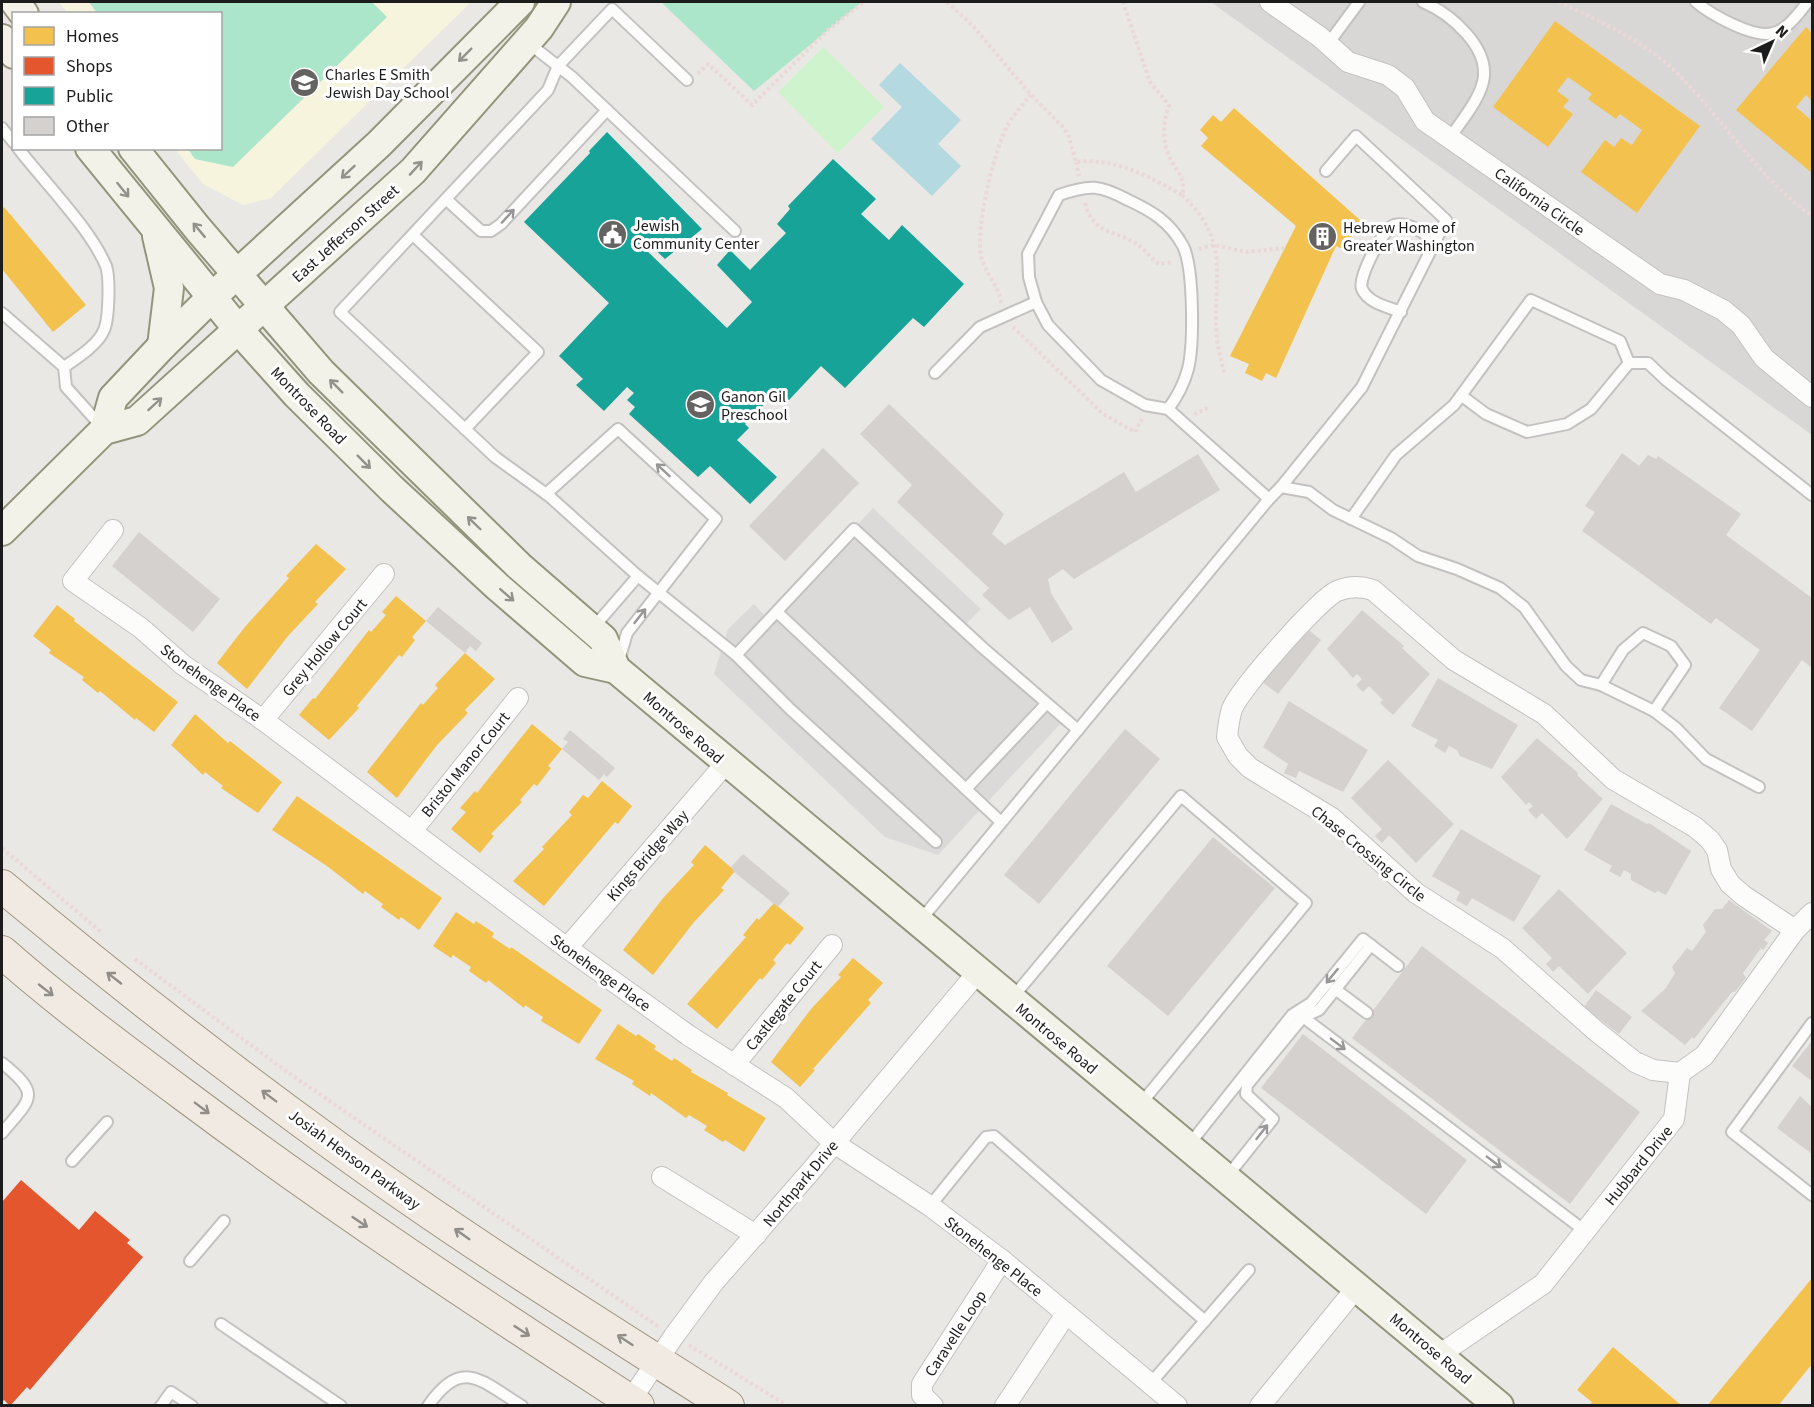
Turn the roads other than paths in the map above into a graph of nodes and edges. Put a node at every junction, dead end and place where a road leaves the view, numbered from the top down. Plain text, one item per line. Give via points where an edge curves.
1 (556, 2) edge
2 (1270, 2) edge
3 (1359, 2) edge
4 (1423, 2) edge
5 (1696, 2) edge
6 (1808, 2) edge
7 (512, 4) edge
8 (527, 42) junction
9 (1328, 44) junction
10 (558, 66) junction
11 (687, 80) road end
12 (607, 110) junction
13 (2, 129) edge
14 (1450, 138) junction
15 (12, 141) edge
16 (20, 150) edge
17 (92, 150) edge
18 (135, 150) edge
19 (1326, 171) dead end
20 (447, 200) junction
21 (156, 231) junction
22 (735, 231) dead end
23 (413, 235) junction
24 (1436, 240) junction
25 (237, 274) junction
26 (212, 297) junction
27 (1036, 302) junction
28 (264, 306) junction
29 (1401, 312) junction
30 (2, 313) edge
31 (237, 328) junction
32 (162, 346) junction
33 (1629, 363) junction
34 (64, 367) junction
35 (935, 373) dead end
36 (1462, 396) junction
37 (1812, 397) edge
38 (1168, 409) junction
39 (465, 429) junction
40 (104, 430) junction
41 (1281, 487) junction
42 (546, 494) junction
43 (1812, 495) edge
44 (1269, 499) junction
45 (1351, 519) junction
46 (113, 530) dead end
47 (2, 531) edge
48 (384, 574) dead end
49 (638, 576) junction
50 (659, 593) junction
51 (778, 613) junction
52 (583, 641) junction
53 (736, 655) junction
54 (616, 669) junction
55 (1601, 685) junction
56 (518, 698) dead end
57 (1046, 704) junction
58 (1654, 711) junction
59 (263, 720) junction
60 (1078, 730) junction
61 (726, 763) junction
62 (1760, 787) dead end
63 (966, 789) junction
64 (1001, 822) junction
65 (412, 831) junction
66 (936, 842) dead end
67 (2, 886) edge
68 (1812, 913) edge
69 (918, 923) junction
70 (1796, 930) junction
71 (832, 945) dead end
72 (1371, 945) junction
73 (567, 948) junction
74 (2, 952) edge
75 (1398, 966) dead end
76 (978, 972) junction
77 (1335, 989) junction
78 (1011, 999) junction
79 (1367, 1013) dead end
80 (1303, 1017) junction
81 (1812, 1023) edge
82 (2, 1063) edge
83 (734, 1065) junction
84 (1680, 1073) junction
85 (1139, 1106) junction
86 (107, 1122) dead end
87 (2, 1133) edge
88 (834, 1143) junction
89 (1187, 1146) junction
90 (72, 1161) dead end
91 (662, 1177) dead end
92 (1226, 1179) junction
93 (1812, 1194) edge
94 (930, 1206) junction
95 (224, 1221) dead end
96 (1585, 1231) junction
97 (756, 1235) junction
98 (1002, 1260) junction
99 (190, 1261) dead end
100 (1249, 1270) dead end
101 (1358, 1287) junction
102 (1066, 1314) junction
103 (1205, 1321) junction
104 (221, 1324) dead end
105 (665, 1348) junction
106 (1439, 1355) junction
107 (1150, 1384) junction
108 (634, 1403) edge
109 (161, 1406) edge
110 (192, 1406) edge
111 (341, 1406) edge
112 (428, 1406) edge
113 (522, 1406) edge
114 (728, 1406) edge
115 (933, 1406) edge
116 (1005, 1406) edge
117 (1177, 1406) edge
118 (1260, 1406) edge
119 (1499, 1406) edge

1 - 8 street, East Jefferson Street
2 - 9 street, California Circle
3 - 9 lane
4 - 14 lane via 1461,28 1474,45 1484,69 1479,93
5 - 6 lane via 1755,34 1774,33
7 -> 25 street, East Jefferson Street via 379,144
8 - 10 lane
28 -> 8 street, East Jefferson Street via 413,171
9 - 14 street, California Circle via 1348,62 1397,81 1425,121
10 - 11 lane via 612,9
10 - 12 lane
10 - 20 lane via 548,90
20 -> 12 lane via 481,231 490,231 501,224
12 - 22 lane
13 - 15 lane
14 - 37 street, California Circle via 1660,284 1684,290 1723,310 1741,325 1764,358
16 - 34 lane via 86,234 106,268 108,301 104,331
17 -> 21 street, Montrose Road
25 -> 18 street, Montrose Road
19 - 24 lane via 1356,136 1446,220
20 - 23 lane
21 - 26 street, Montrose Road
21 - 32 street via 169,288
23 - 39 lane via 538,352
23 - 39 lane via 340,312
24 - 29 lane
24 - 29 lane via 1408,225 1393,225 1384,232 1361,279 1361,288 1371,300
25 - 26 street, East Jefferson Street
25 - 28 street, Montrose Road
26 - 31 street, Montrose Road
26 - 32 street, East Jefferson Street
27 - 35 lane via 980,327
27 - 38 lane via 1048,325 1101,380 1145,405
27 - 38 lane via 1028,254 1059,195 1081,187 1103,187 1166,222 1184,248 1192,291 1189,366 1180,394
28 - 31 street, East Jefferson Street
52 -> 28 street, Montrose Road via 519,566 321,372
29 - 41 lane via 1362,387
30 - 34 lane
40 -> 31 street, East Jefferson Street via 137,421
31 -> 52 street, Montrose Road via 297,395 392,489
32 - 40 street, East Jefferson Street via 113,398
33 - 36 lane via 1591,409 1568,424 1527,432 1486,414
33 - 36 lane via 1620,341 1531,300
33 - 43 lane via 1648,363
34 - 40 lane via 66,387
36 - 45 lane via 1396,455
38 - 44 lane
39 - 42 lane via 495,457
40 - 47 street, East Jefferson Street
41 - 44 lane
41 - 45 lane via 1309,492
42 - 49 lane
50 -> 42 lane via 716,519 618,429
44 - 60 lane
45 - 55 lane via 1418,556 1500,588 1524,607 1566,666 1581,680
46 - 59 street, Stonehenge Place via 73,581
48 - 59 street, Grey Hollow Court
49 - 50 lane
49 - 52 lane
50 - 53 lane
54 -> 50 lane via 627,633
51 - 53 lane
51 - 57 lane via 854,529
51 - 63 lane
52 - 54 street, Montrose Road via 603,639
53 - 66 lane
54 - 61 street, Montrose Road
55 - 58 lane
55 - 58 lane via 1623,651 1643,633 1671,646 1685,665
56 - 65 street, Bristol Manor Court
57 - 60 lane
57 - 63 lane
58 - 62 lane via 1706,759
59 - 65 street, Stonehenge Place
60 - 64 lane
61 - 69 street, Montrose Road
61 - 73 street, Kings Bridge Way
63 - 64 lane
64 - 69 lane
65 - 73 street, Stonehenge Place
105 -> 67 main road, Josiah Henson Parkway via 476,1244 327,1141
68 - 70 street
69 - 76 street, Montrose Road
70 - 84 street via 1704,1056
70 - 84 street, Chase Crossing Circle via 1730,884 1721,869 1717,850 1695,827 1613,778 1544,714 1454,660 1373,590 1362,586 1335,592 1300,623 1256,676 1232,707 1227,737 1250,768 1332,818 1416,893 1502,948 1635,1062 1653,1070
71 - 83 street, Castlegate Court
72 - 75 lane
72 - 77 lane
72 -> 89 lane via 1363,939 1311,1003 1292,1015
73 - 83 street, Stonehenge Place
74 -> 108 main road via 122,1048 300,1181
76 - 78 street, Montrose Road
76 - 88 street, Northpark Drive
77 - 79 lane
77 - 80 lane via 1319,1010
78 - 85 street, Montrose Road
78 - 85 lane via 1181,796 1306,903
92 -> 80 lane via 1273,1119 1246,1094 1247,1085
80 -> 96 lane
81 - 93 lane via 1732,1132
82 - 87 lane via 21,1078 29,1095 26,1105
83 - 88 street, Stonehenge Place via 786,1098
84 - 96 street, Hubbard Drive via 1674,1119
85 - 89 street, Montrose Road
86 - 90 lane
88 - 94 street, Stonehenge Place
88 - 97 street, Northpark Drive
89 - 92 street, Montrose Road
91 - 97 street
92 - 101 street, Montrose Road
94 - 98 street, Stonehenge Place
94 - 103 lane via 986,1137 994,1136
95 - 99 lane
96 - 106 street, Hubbard Drive via 1543,1284
97 - 105 street, Northpark Drive via 714,1282
98 - 102 street, Stonehenge Place
98 - 115 street, Caravelle Loop via 922,1384 922,1395
100 - 103 lane
101 - 106 street, Montrose Road
101 - 118 street
102 - 107 street, Stonehenge Place
102 - 116 street
103 - 107 lane
104 - 111 lane
105 - 108 street, Northpark Drive
105 - 114 main road, Josiah Henson Parkway
106 - 119 street, Montrose Road
107 - 117 street, Stonehenge Place
109 - 110 lane via 171,1392
112 - 113 lane via 440,1389 459,1376 475,1377

